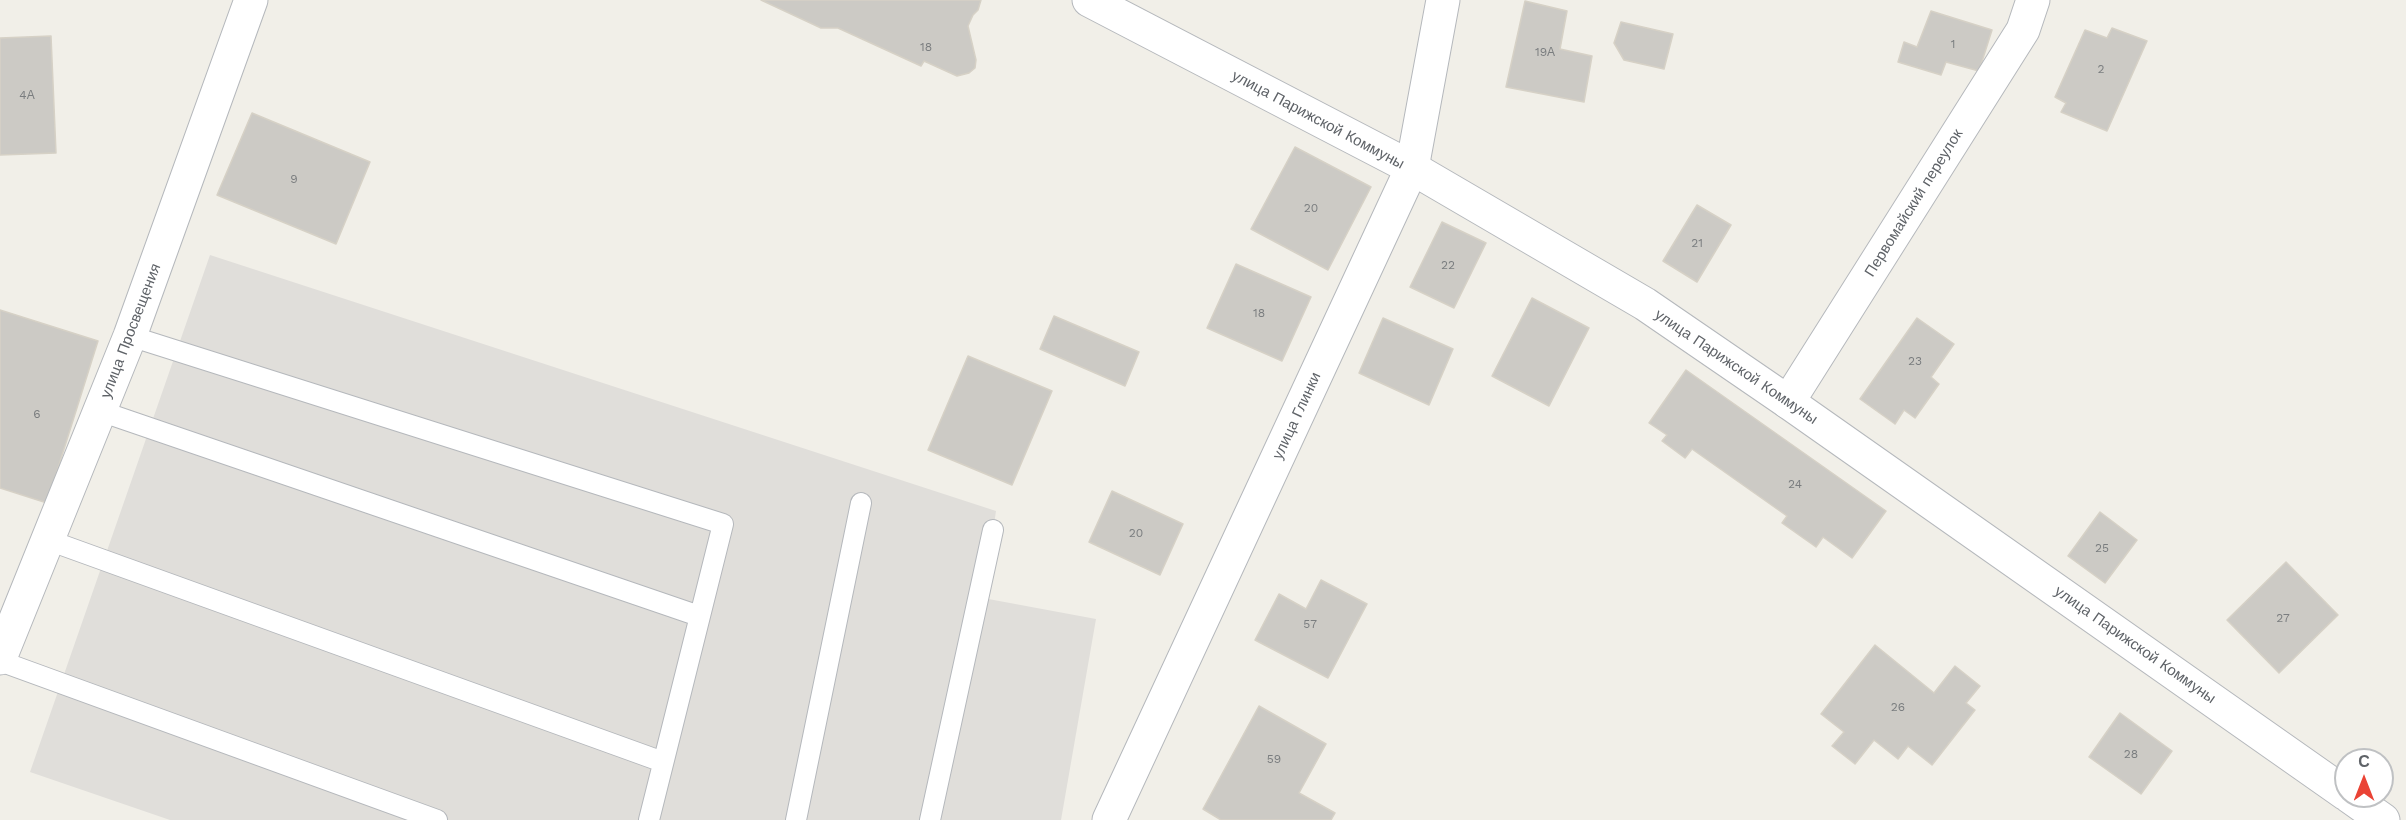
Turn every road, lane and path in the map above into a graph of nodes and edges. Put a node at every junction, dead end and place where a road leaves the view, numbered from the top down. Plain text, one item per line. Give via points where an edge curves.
1 (251, 0) edge
2 (1089, 0) edge
3 (1443, 0) edge
4 (2033, 0) edge
5 (1412, 168) junction
6 (130, 336) junction
7 (1788, 402) junction
8 (100, 411) junction
9 (861, 503) dead end
10 (993, 530) dead end
11 (48, 540) junction
12 (699, 616) junction
13 (0, 659) edge
14 (663, 762) junction
15 (2334, 786) edge
16 (2366, 808) edge
17 (437, 820) edge
18 (649, 820) edge
19 (796, 820) edge
20 (930, 820) edge
21 (1110, 820) edge
22 (2383, 820) edge

1 - 6 street, улица Просвещения
2 - 5 street, улица Парижской Коммуны
3 - 5 street, улица Глинки
4 - 7 street, Первомайский переулок via 2023,30
5 - 7 street, улица Парижской Коммуны via 1645,304
5 - 21 street, улица Глинки
6 - 8 street, улица Просвещения
6 - 12 lane via 723,524
7 - 15 street, улица Парижской Коммуны
8 - 11 street, улица Просвещения
8 - 12 lane
9 - 19 lane
10 - 20 lane
11 - 13 street, улица Просвещения
11 - 14 lane
12 - 14 lane
13 - 17 lane
14 - 18 lane
16 - 22 street, улица Парижской Коммуны

